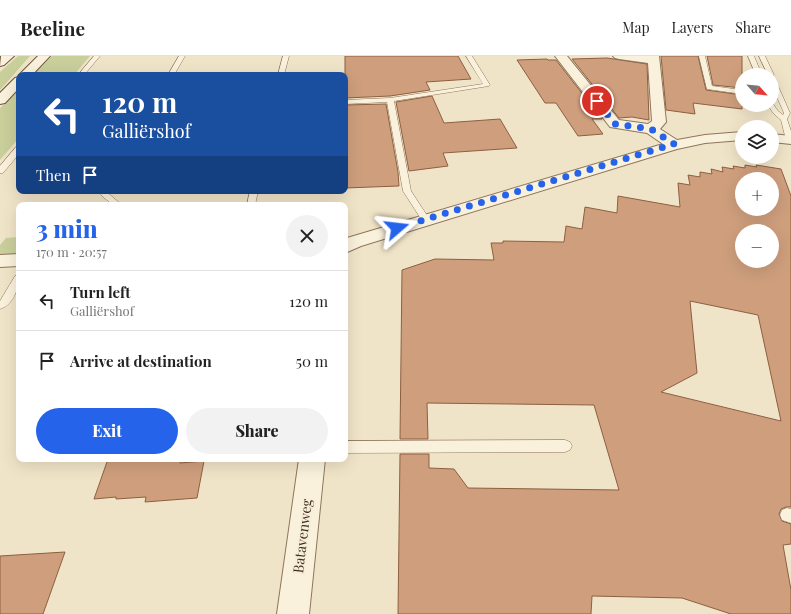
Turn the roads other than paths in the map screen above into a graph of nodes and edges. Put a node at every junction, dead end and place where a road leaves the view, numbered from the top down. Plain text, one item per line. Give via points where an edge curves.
1 (8, 56) edge
2 (97, 56) edge
3 (182, 56) edge
4 (286, 56) edge
5 (470, 56) edge
6 (561, 56) edge
7 (619, 56) edge
8 (702, 56) edge
9 (751, 56) edge
10 (762, 56) edge
11 (40, 58) edge
12 (653, 58) edge
13 (0, 63) edge
14 (756, 68) edge
15 (767, 68) edge
16 (28, 72) edge
17 (84, 72) edge
18 (173, 72) edge
19 (282, 72) edge
20 (16, 84) edge
21 (735, 91) edge
22 (779, 94) edge
23 (0, 100) edge
24 (390, 100) junction
25 (348, 102) edge
26 (774, 112) edge
27 (784, 120) junction
28 (651, 129) junction
29 (735, 137) edge
30 (779, 139) edge
31 (791, 140) edge
32 (674, 144) junction
33 (16, 152) edge
34 (0, 171) edge
35 (105, 194) edge
36 (114, 202) edge
37 (426, 220) junction
38 (348, 245) edge
39 (16, 260) edge
40 (0, 261) edge
41 (16, 283) edge
42 (0, 305) edge
43 (565, 446) dead end
44 (348, 447) edge
45 (312, 462) edge
46 (293, 614) edge

1 - 13 street
2 - 17 lane
3 - 18 lane
4 - 19 lane
5 - 24 lane via 487,85
6 - 28 street via 615,124
7 - 12 street
8 - 21 lane via 709,88
9 - 14 lane
10 - 15 lane
11 - 16 street
12 - 28 street via 659,122
20 - 23 street
22 - 27 lane via 787,113
24 - 25 lane
24 - 37 lane via 407,191
26 - 27 lane
27 - 31 lane
28 - 32 street
29 - 32 street
30 - 31 street
32 - 37 street
33 - 34 lane
35 - 36 lane
37 - 38 street
39 - 40 street
41 - 42 lane via 4,303
43 - 44 lane
45 - 46 street, Batavenweg

